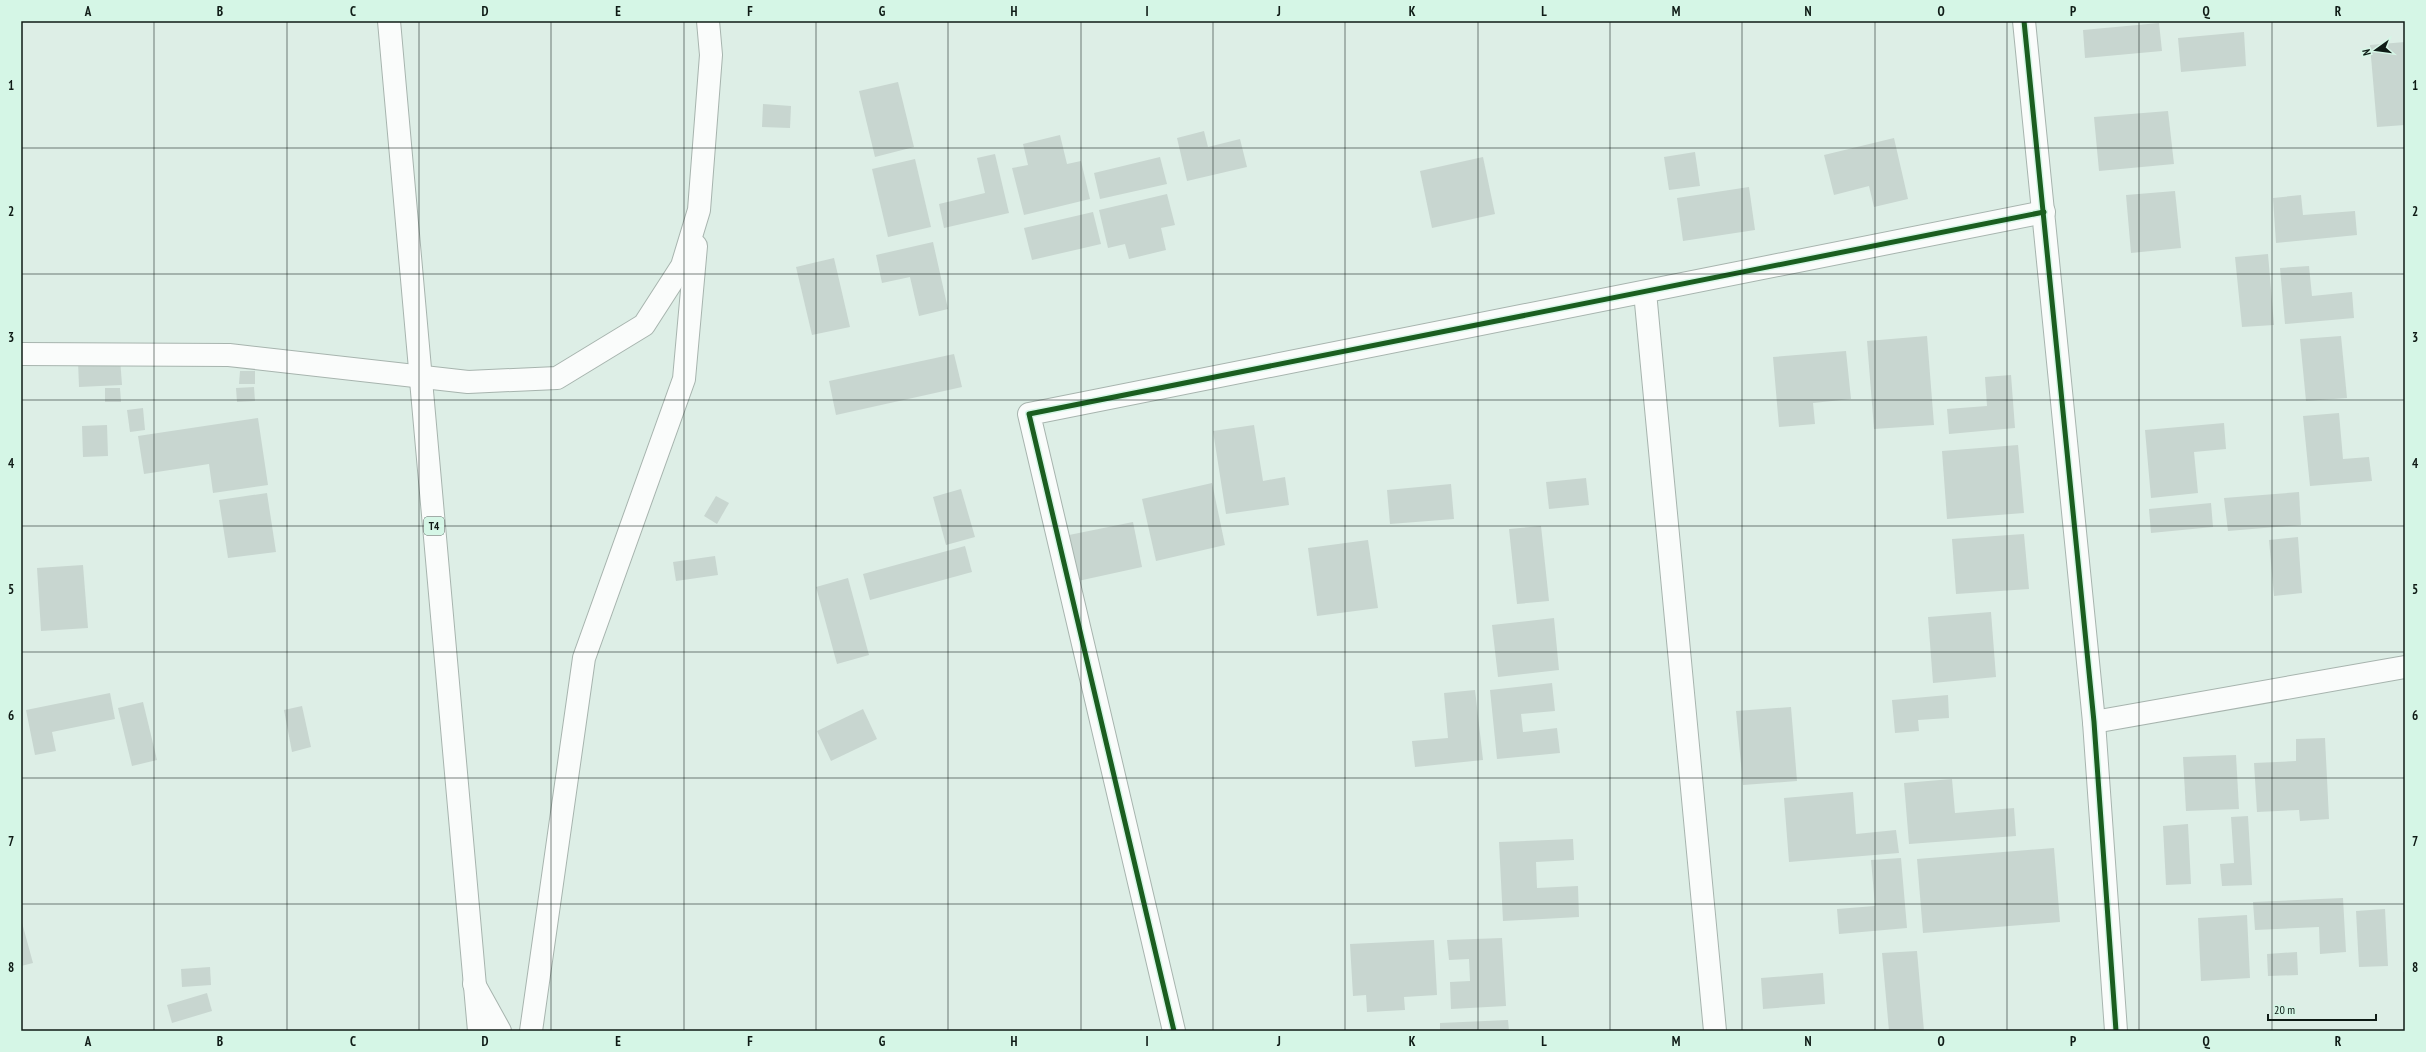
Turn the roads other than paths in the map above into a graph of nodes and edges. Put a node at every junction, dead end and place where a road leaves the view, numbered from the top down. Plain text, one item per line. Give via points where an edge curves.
1 (389, 21) edge
2 (708, 21) edge
3 (2024, 21) edge
4 (700, 210) junction
5 (2044, 212) junction
6 (1645, 292) junction
7 (21, 354) edge
8 (421, 377) junction
9 (2405, 667) edge
10 (2094, 722) junction
11 (474, 984) junction
12 (479, 1031) edge
13 (500, 1031) edge
14 (531, 1031) edge
15 (1174, 1031) edge
16 (1715, 1031) edge
17 (2116, 1031) edge

1 - 8 main road, T4
2 - 4 main road via 710,55
3 - 5 main road
4 - 8 main road via 682,266 644,325 557,378 468,382
4 - 14 main road via 684,378 584,658
5 - 6 main road
5 - 10 main road
6 - 15 main road via 1029,414
6 - 16 main road
7 - 8 main road via 229,355
8 - 11 main road, T4
9 - 10 main road
10 - 17 main road
11 - 12 main road, T4
11 - 13 main road

